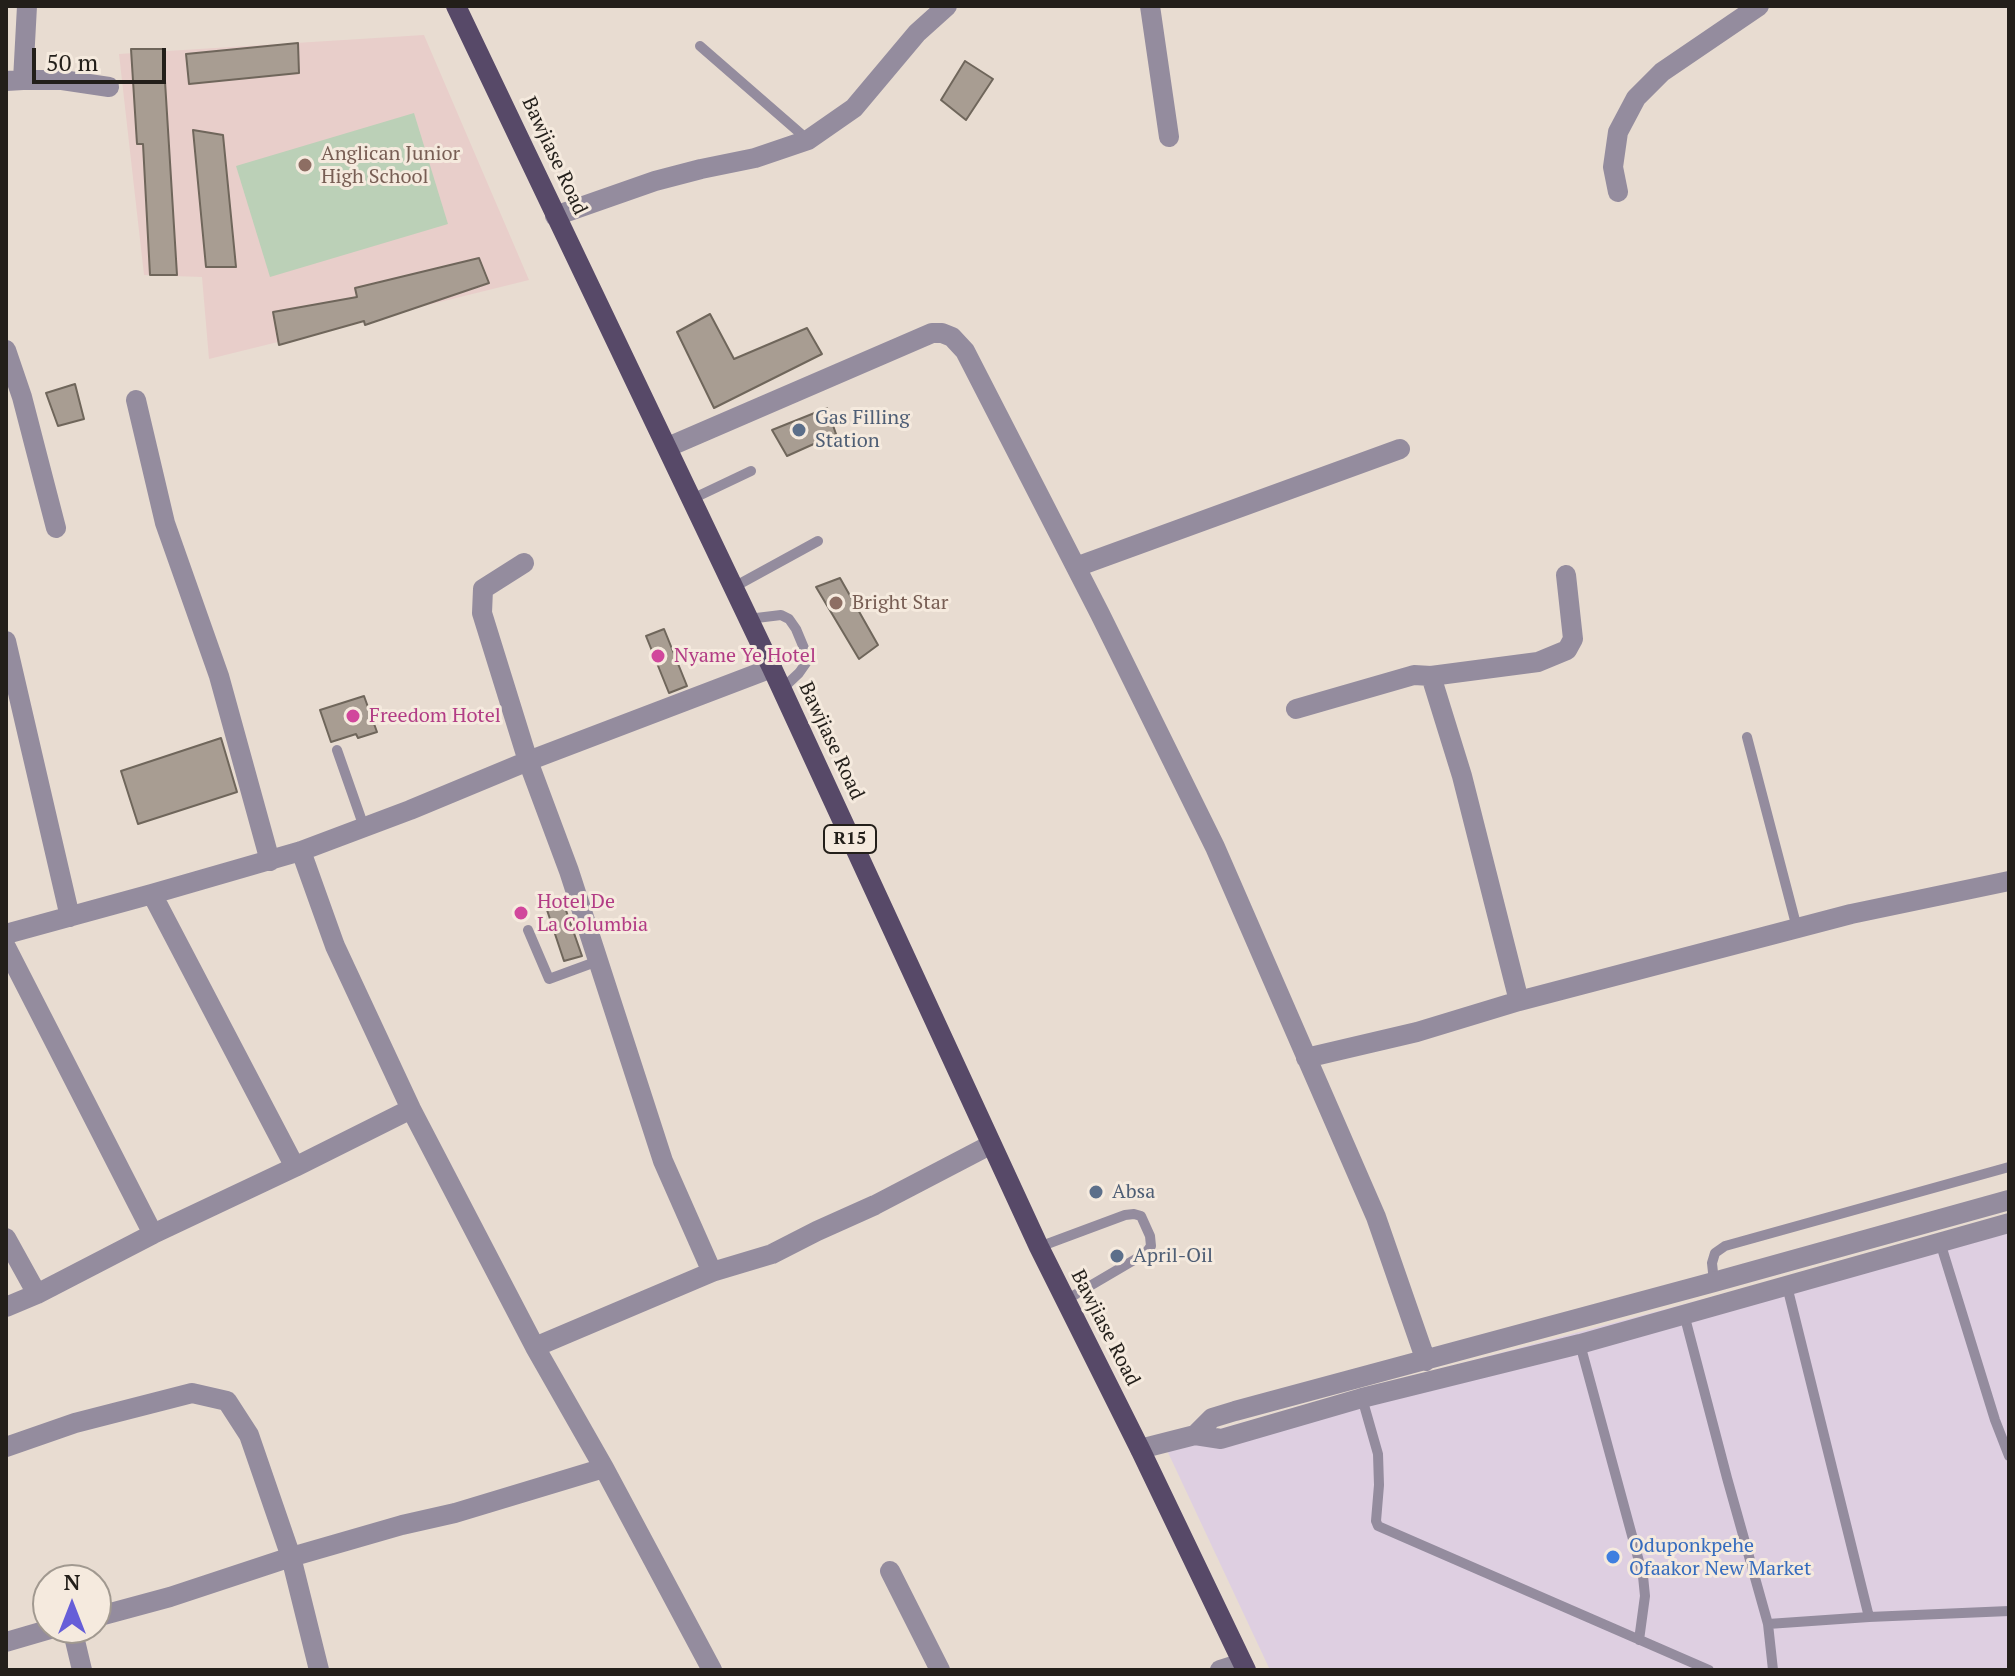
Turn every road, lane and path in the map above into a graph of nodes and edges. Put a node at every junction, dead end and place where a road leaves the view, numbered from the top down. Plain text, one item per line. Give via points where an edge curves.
1 (27, 6) edge
2 (456, 6) edge
3 (947, 6) edge
4 (1150, 6) edge
5 (1759, 6) edge
6 (700, 46) dead end
7 (14, 80) edge
8 (109, 87) dead end
9 (1169, 137) dead end
10 (808, 140) junction
11 (1618, 192) dead end
12 (555, 216) junction
13 (6, 350) edge
14 (136, 400) dead end
15 (668, 447) junction
16 (1400, 449) dead end
17 (751, 471) dead end
18 (692, 499) junction
19 (56, 528) dead end
20 (818, 541) dead end
21 (524, 563) dead end
22 (1076, 567) junction
23 (1566, 575) dead end
24 (734, 587) junction
25 (748, 619) junction
26 (6, 641) edge
27 (772, 668) junction
28 (1431, 676) junction
29 (781, 689) junction
30 (1296, 709) dead end
31 (1747, 737) dead end
32 (337, 750) dead end
33 (528, 761) junction
34 (364, 827) junction
35 (301, 851) junction
36 (270, 861) junction
37 (2009, 881) edge
38 (152, 894) junction
39 (70, 917) junction
40 (1797, 928) junction
41 (528, 930) dead end
42 (6, 934) edge
43 (6, 947) edge
44 (598, 961) junction
45 (1519, 1001) junction
46 (1306, 1058) junction
47 (411, 1109) junction
48 (990, 1145) junction
49 (295, 1167) junction
50 (2009, 1167) edge
51 (2009, 1200) edge
52 (2009, 1223) edge
53 (153, 1234) junction
54 (6, 1238) edge
55 (1940, 1242) junction
56 (1039, 1247) junction
57 (712, 1272) junction
58 (1714, 1282) junction
59 (1787, 1286) junction
60 (37, 1294) junction
61 (1064, 1301) junction
62 (6, 1307) edge
63 (1684, 1314) junction
64 (1580, 1344) junction
65 (535, 1347) junction
66 (1426, 1361) junction
67 (1362, 1398) junction
68 (1195, 1435) junction
69 (6, 1447) edge
70 (1140, 1449) junction
71 (2009, 1456) edge
72 (604, 1468) junction
73 (291, 1557) junction
74 (890, 1571) dead end
75 (2009, 1611) edge
76 (112, 1613) edge
77 (1869, 1617) junction
78 (1768, 1624) junction
79 (32, 1634) edge
80 (1639, 1640) junction
81 (6, 1642) edge
82 (76, 1644) edge
83 (1244, 1666) edge
84 (707, 1669) edge
85 (82, 1670) edge
86 (319, 1670) edge
87 (940, 1670) edge
88 (1220, 1670) edge
89 (1709, 1670) edge
90 (1773, 1670) edge

1 - 7 street
2 - 12 main road, Bawjiase Road / R15
3 - 10 street via 854,108
4 - 9 street
5 - 11 street via 1662,72 1636,98 1618,132 1613,167
6 - 10 lane
7 - 8 street
10 - 12 street via 655,181
12 - 15 main road, Bawjiase Road / R15
13 - 19 street
14 - 36 street via 165,523 219,676
15 - 18 main road, Bawjiase Road / R15
15 - 22 street via 942,333 965,351
16 - 22 street
17 - 18 lane
18 - 24 main road, Bawjiase Road / R15
20 - 24 lane
21 - 33 street via 483,589 481,600
22 - 46 street via 1215,847
23 - 28 street via 1573,639 1567,650 1538,662
24 - 25 main road, Bawjiase Road / R15
25 - 27 main road, Bawjiase Road / R15
25 - 29 lane via 781,615 796,629 806,663
26 - 39 street
27 - 29 main road, Bawjiase Road / R15
27 - 33 street
28 - 30 street via 1414,675
28 - 45 street
29 - 48 main road, Bawjiase Road / R15
31 - 40 lane
32 - 34 lane
33 - 34 street
33 - 44 street
34 - 35 street
35 - 36 street
35 - 47 street via 335,946
36 - 38 street
37 - 40 street
38 - 39 street
38 - 49 street
39 - 42 street
40 - 45 street
41 - 44 lane via 549,979
43 - 53 street
44 - 57 street via 663,1161
45 - 46 street
46 - 66 street via 1376,1217
47 - 49 street
47 - 65 street
48 - 56 main road, Bawjiase Road / R15
48 - 57 street via 772,1254
49 - 53 street
50 - 58 lane via 1725,1246 1715,1253
51 - 58 street
52 - 55 street
53 - 60 street
54 - 60 street
55 - 59 street
55 - 71 lane
56 - 61 main road, Bawjiase Road / R15
56 - 61 lane via 1125,1215 1141,1216 1150,1236 1146,1253
57 - 65 street
58 - 66 street
59 - 63 street
59 - 77 lane
60 - 62 street
61 - 70 main road, Bawjiase Road / R15
63 - 64 street
63 - 78 lane
64 - 67 street
64 - 80 lane via 1643,1576
65 - 72 street
66 - 68 street via 1212,1418
67 - 68 street via 1221,1439
67 - 80 lane via 1378,1454 1378,1526
68 - 70 street
69 - 73 street via 192,1393 227,1401 249,1435
70 - 83 main road, Bawjiase Road / R15
72 - 73 street
72 - 84 street
73 - 76 street
73 - 86 street
74 - 87 street
75 - 77 lane
77 - 78 lane
78 - 90 lane
79 - 81 street
80 - 89 lane
82 - 85 street
83 - 88 street

